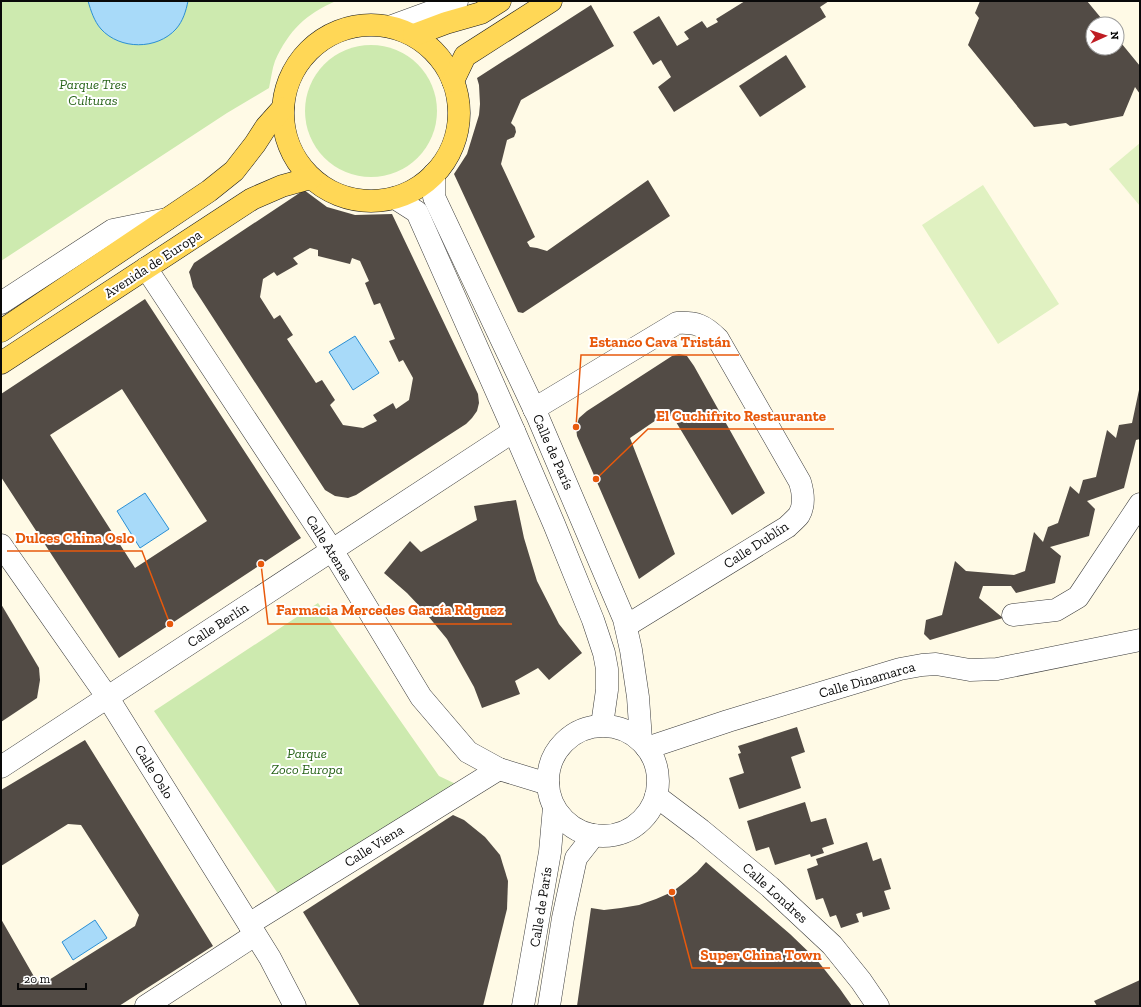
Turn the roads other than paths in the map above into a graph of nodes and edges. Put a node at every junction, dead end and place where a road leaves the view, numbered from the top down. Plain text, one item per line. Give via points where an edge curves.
1 (456, 1) edge
2 (500, 1) edge
3 (551, 1) edge
4 (392, 26) junction
5 (414, 35) junction
6 (453, 81) junction
7 (283, 108) junction
8 (434, 174) junction
9 (311, 178) junction
10 (395, 198) junction
11 (167, 219) junction
12 (146, 268) junction
13 (1, 303) edge
14 (1, 331) edge
15 (1, 363) edge
16 (534, 409) junction
17 (514, 431) junction
18 (1140, 504) edge
19 (1, 545) edge
20 (332, 550) junction
21 (1013, 615) dead end
22 (626, 626) junction
23 (1140, 640) edge
24 (108, 698) junction
25 (602, 725) junction
26 (644, 744) junction
27 (1, 767) edge
28 (499, 769) junction
29 (548, 784) junction
30 (656, 796) junction
31 (554, 807) junction
32 (594, 835) junction
33 (252, 929) junction
34 (146, 1006) edge
35 (295, 1006) edge
36 (523, 1006) edge
37 (549, 1006) edge
38 (878, 1006) edge

1 - 4 street
2 - 5 main road via 481,13
3 - 6 main road via 465,56
4 - 5 main road
4 - 7 main road via 366,24 341,29 318,42 300,60 288,83
5 - 6 main road via 431,47 444,63
6 - 8 main road via 459,106 457,130 449,154
7 - 9 main road via 285,134 295,157
7 - 11 main road, Avenida de Europa via 266,126 234,171
8 - 10 main road via 416,188
8 - 16 street, Calle de París via 434,198
9 - 10 main road via 330,191 351,199 373,201
9 - 12 main road, Avenida de Europa via 282,186 252,199
10 - 17 street, Calle de París via 417,212
11 - 13 street, Avenida de Europa via 113,230
11 - 14 main road, Avenida de Europa
12 - 15 main road, Avenida de Europa
12 - 20 street, Calle Atenas
16 - 22 street, Calle de París
16 - 22 street, Calle Dublín via 677,323 698,324 707,328 718,339 800,482 803,493 799,515 787,527
17 - 20 street, Calle Berlín
17 - 25 street, Calle de París via 574,571 604,653 607,669
18 - 21 street via 1078,597 1056,610
19 - 24 street, Calle Oslo
20 - 24 street, Calle Berlín
20 - 28 street, Calle Atenas via 422,697 468,752
22 - 26 street, Calle de París
23 - 26 street, Calle Dinamarca via 997,669 970,670 936,664 900,669
24 - 27 street, Calle Berlín
24 - 33 street, Calle Oslo
25 - 26 street via 630,732
25 - 29 street via 574,733 563,743 554,754
26 - 30 street via 654,758 657,771
28 - 29 street, Calle Atenas
28 - 33 street, Calle Viena
29 - 31 street
30 - 32 street via 649,811 639,823 610,836
30 - 38 street, Calle Londres via 753,873 832,945 858,976
31 - 32 street via 564,821 578,830
31 - 36 street, Calle de París via 550,852
32 - 37 street, Calle de París via 576,858 563,918
33 - 34 street, Calle Viena
33 - 35 street, Calle Oslo

